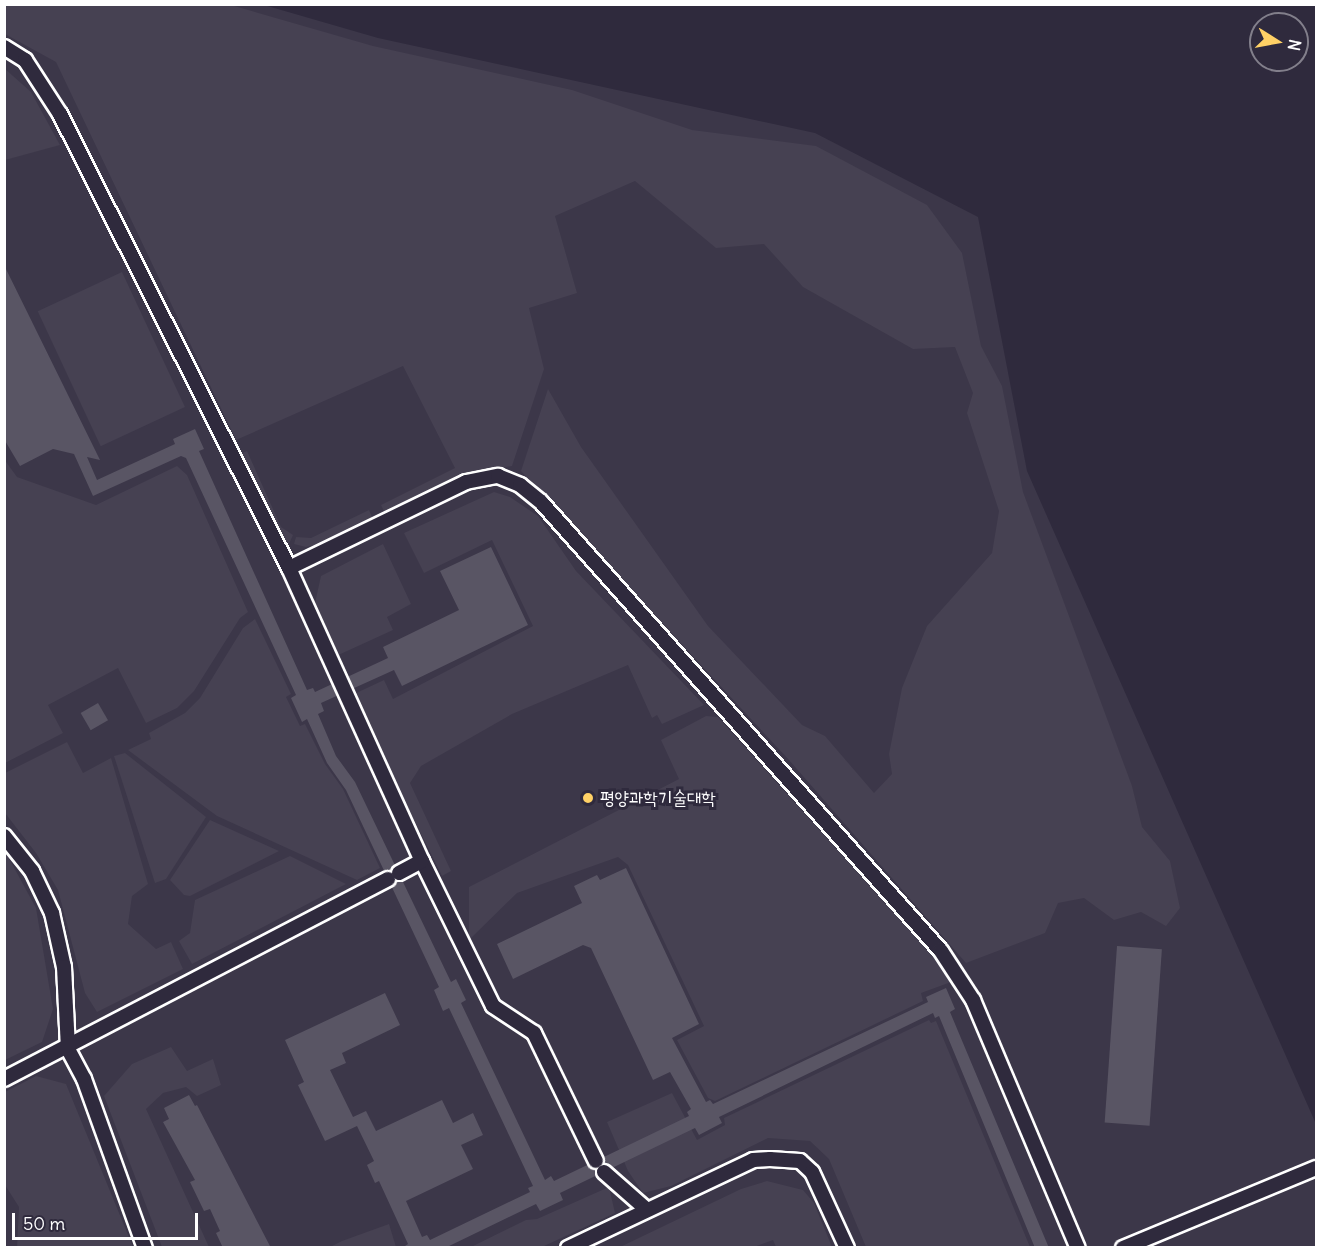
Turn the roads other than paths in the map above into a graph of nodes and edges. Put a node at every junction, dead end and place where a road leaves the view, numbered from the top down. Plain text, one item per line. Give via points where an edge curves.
1 (4, 47) edge
2 (289, 568) junction
3 (4, 836) edge
4 (422, 861) junction
5 (68, 1048) junction
6 (4, 1079) edge
7 (1317, 1168) edge
8 (645, 1209) junction
9 (145, 1248) edge
10 (568, 1248) edge
11 (847, 1248) edge
12 (1078, 1248) edge
13 (1123, 1248) edge

1 - 2 lane via 25,60 60,114
2 - 4 lane
2 - 12 lane via 466,482 498,476 520,485 541,502 941,951 973,1000
3 - 5 lane via 32,871 52,913 64,967
4 - 5 lane
4 - 8 lane via 494,1006 534,1033 600,1167
5 - 6 lane
5 - 9 lane via 84,1079
7 - 13 lane
8 - 10 lane
8 - 11 lane via 753,1160 800,1161 822,1187

